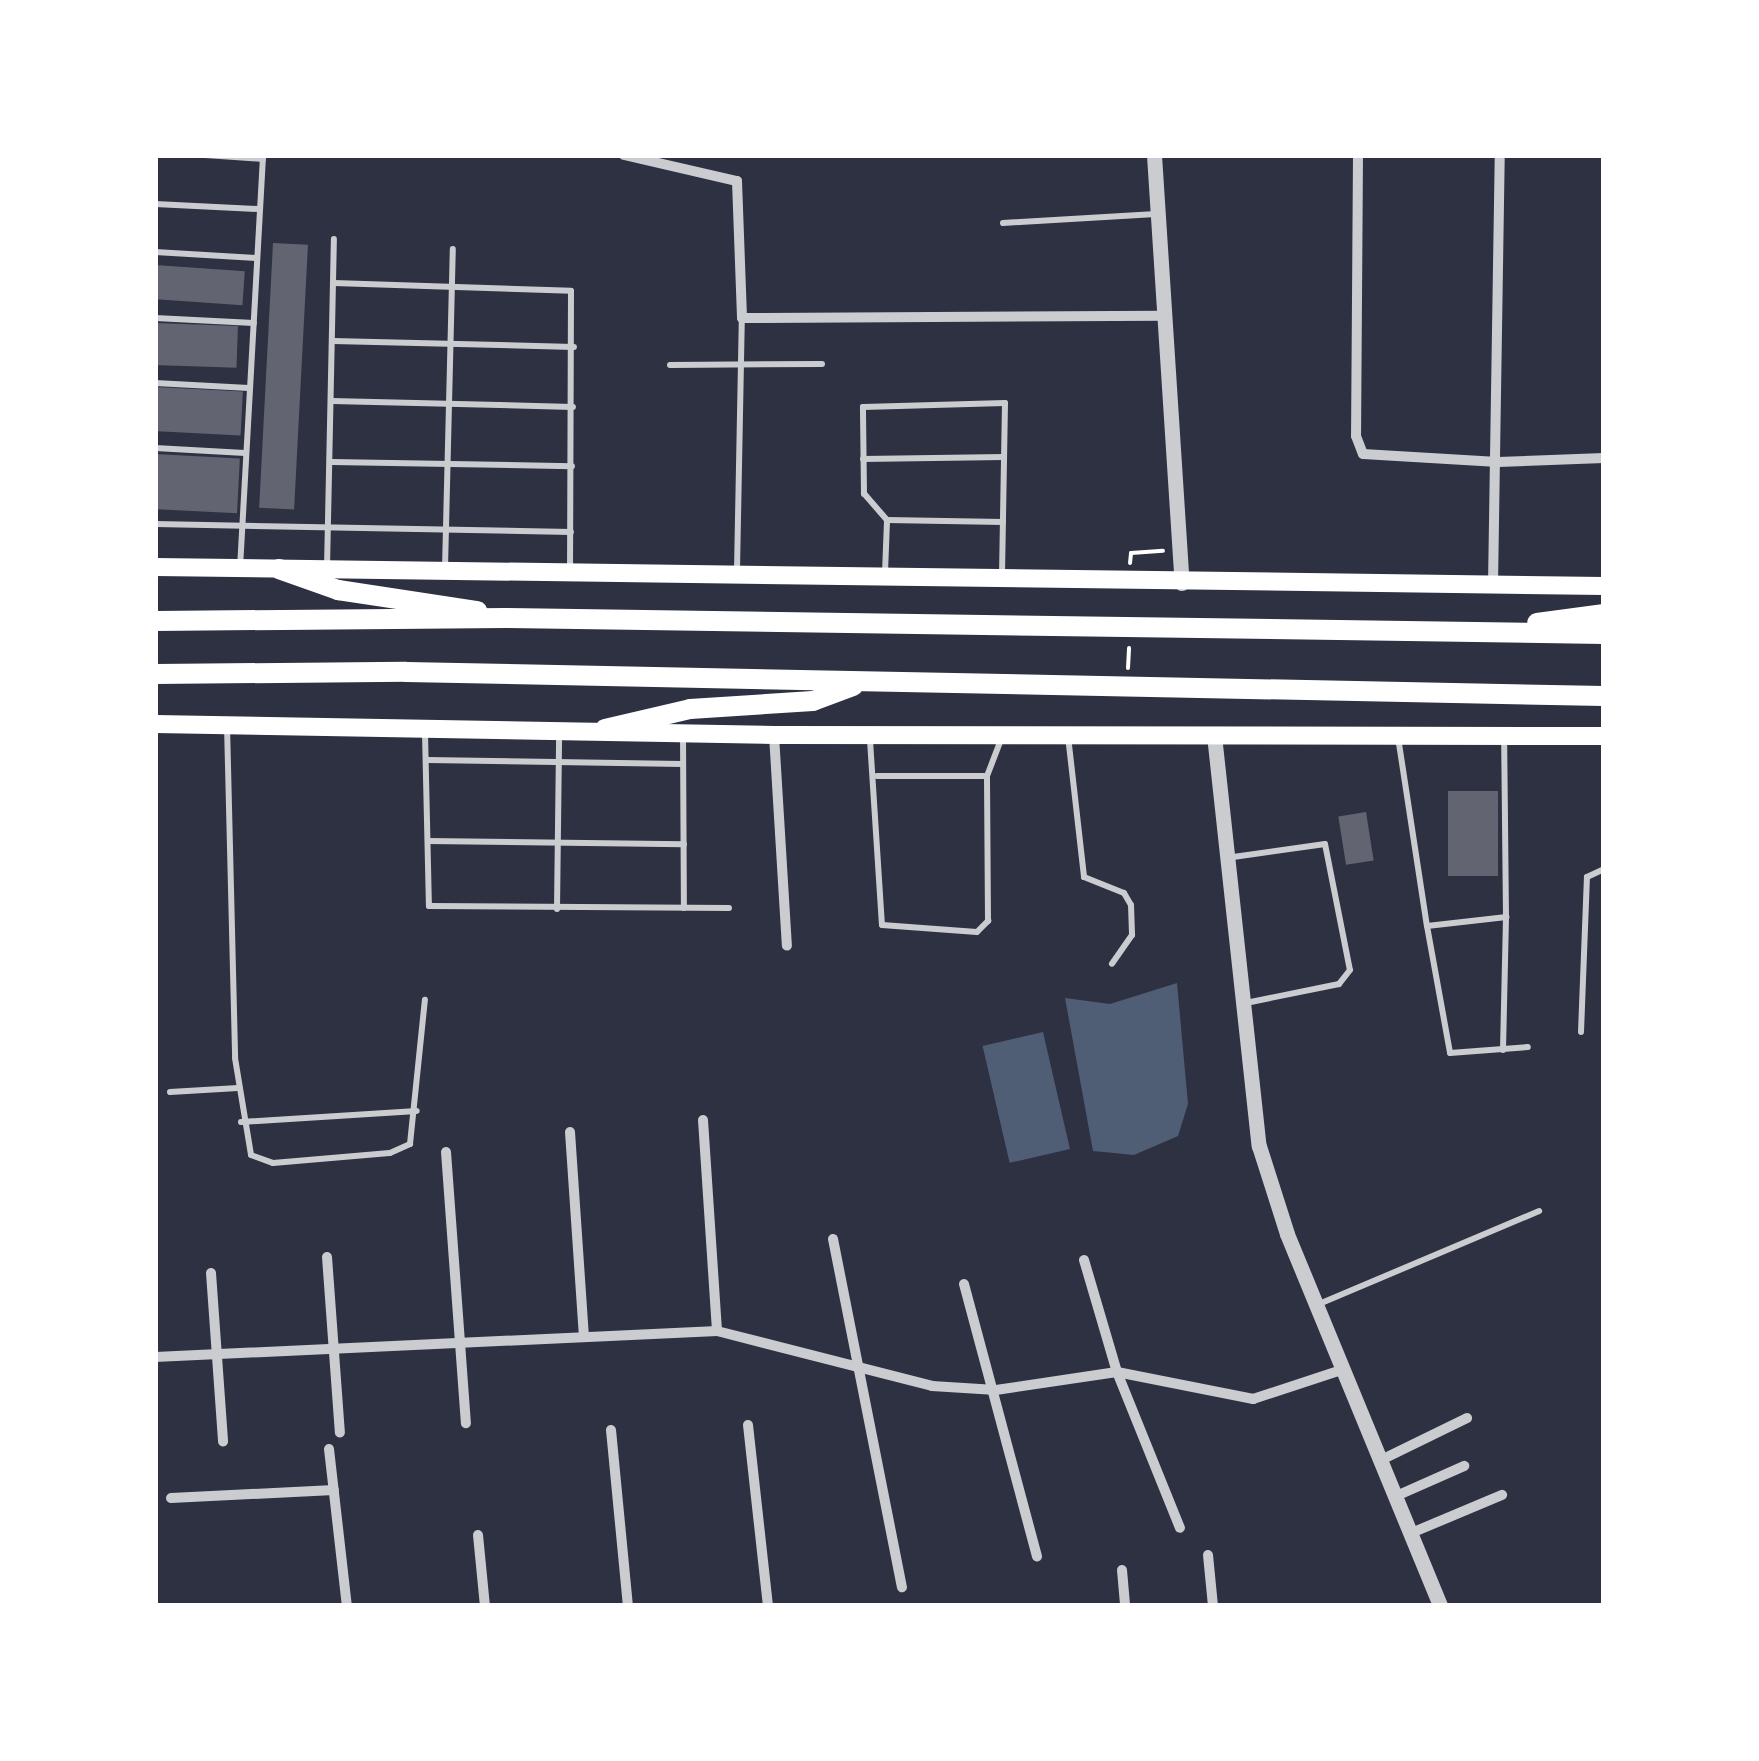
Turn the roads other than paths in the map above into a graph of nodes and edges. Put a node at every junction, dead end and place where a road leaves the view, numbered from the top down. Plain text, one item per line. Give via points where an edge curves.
1 (205, 155) edge
2 (624, 155) edge
3 (1154, 155) edge
4 (1358, 155) edge
5 (1500, 155) edge
6 (263, 157) edge
7 (155, 204) edge
8 (259, 209) junction
9 (1158, 214) junction
10 (1004, 223) dead end
11 (334, 239) dead end
12 (453, 249) dead end
13 (155, 252) edge
14 (257, 258) junction
15 (334, 283) junction
16 (453, 287) junction
17 (1164, 316) junction
18 (155, 318) edge
19 (742, 318) junction
20 (254, 323) junction
21 (333, 341) junction
22 (452, 343) junction
23 (574, 347) junction
24 (740, 364) junction
25 (822, 364) dead end
26 (670, 365) dead end
27 (155, 383) edge
28 (249, 388) junction
29 (332, 401) junction
30 (451, 402) junction
31 (573, 407) junction
32 (155, 448) edge
33 (245, 452) junction
34 (1004, 457) junction
35 (1604, 458) edge
36 (863, 459) junction
37 (332, 462) junction
38 (1498, 462) junction
39 (449, 464) junction
40 (572, 466) junction
41 (887, 520) junction
42 (1003, 522) junction
43 (155, 524) edge
44 (241, 527) junction
45 (330, 529) junction
46 (447, 530) junction
47 (572, 532) junction
48 (155, 567) edge
49 (240, 568) junction
50 (279, 569) junction
51 (327, 570) junction
52 (444, 570) junction
53 (570, 573) junction
54 (737, 576) junction
55 (884, 580) junction
56 (1002, 580) junction
57 (1182, 583) junction
58 (1494, 586) junction
59 (1604, 586) edge
60 (1604, 614) edge
61 (504, 618) junction
62 (155, 621) edge
63 (1471, 632) junction
64 (1604, 634) edge
65 (155, 674) edge
66 (859, 683) junction
67 (1604, 696) edge
68 (155, 724) edge
69 (226, 724) junction
70 (425, 724) junction
71 (559, 728) junction
72 (605, 729) junction
73 (683, 732) junction
74 (868, 733) junction
75 (1003, 733) junction
76 (1068, 734) junction
77 (1398, 734) junction
78 (1504, 734) junction
79 (1214, 735) junction
80 (774, 736) junction
81 (1604, 736) edge
82 (427, 760) junction
83 (558, 763) junction
84 (682, 764) junction
85 (877, 776) junction
86 (988, 776) junction
87 (428, 841) junction
88 (558, 841) junction
89 (684, 844) junction
90 (1225, 858) junction
91 (1604, 869) edge
92 (684, 908) junction
93 (730, 908) dead end
94 (557, 909) junction
95 (1506, 917) junction
96 (1427, 926) junction
97 (787, 946) dead end
98 (1112, 964) dead end
99 (425, 1000) dead end
100 (1240, 1004) junction
101 (1580, 1032) dead end
102 (1528, 1047) dead end
103 (1503, 1050) junction
104 (238, 1088) junction
105 (170, 1092) dead end
106 (416, 1112) junction
107 (703, 1120) dead end
108 (241, 1122) junction
109 (570, 1132) dead end
110 (446, 1152) dead end
111 (1539, 1211) dead end
112 (833, 1240) dead end
113 (327, 1257) dead end
114 (1084, 1260) dead end
115 (211, 1273) dead end
116 (964, 1284) dead end
117 (1316, 1306) junction
118 (717, 1330) junction
119 (584, 1337) junction
120 (459, 1343) junction
121 (334, 1349) junction
122 (218, 1355) junction
123 (155, 1356) edge
124 (860, 1367) junction
125 (1341, 1370) junction
126 (1117, 1372) junction
127 (996, 1390) junction
128 (1467, 1418) dead end
129 (466, 1423) dead end
130 (748, 1425) dead end
131 (611, 1430) dead end
132 (340, 1434) dead end
133 (223, 1442) dead end
134 (330, 1449) dead end
135 (1379, 1461) junction
136 (1464, 1466) dead end
137 (334, 1490) junction
138 (1502, 1495) dead end
139 (1394, 1496) junction
140 (170, 1498) dead end
141 (1180, 1528) dead end
142 (1409, 1534) junction
143 (478, 1535) dead end
144 (1038, 1556) dead end
145 (1208, 1556) dead end
146 (1122, 1570) dead end
147 (902, 1587) dead end
148 (347, 1606) edge
149 (485, 1606) edge
150 (628, 1606) edge
151 (768, 1606) edge
152 (1125, 1606) edge
153 (1213, 1606) edge
154 (1440, 1606) edge

1 - 6 lane
2 - 19 street via 737,181
3 - 9 street
4 - 38 street via 1356,436 1363,454
5 - 38 street
6 - 8 lane
7 - 8 lane
8 - 14 lane
9 - 10 lane
9 - 17 street
11 - 15 lane
12 - 16 lane
13 - 14 lane
14 - 20 lane
15 - 16 lane
15 - 21 lane
16 - 22 lane
16 - 23 lane via 571,292
17 - 19 street
17 - 57 street
18 - 20 lane
19 - 24 lane
20 - 28 lane
21 - 22 lane
21 - 29 lane
22 - 23 lane
22 - 30 lane
23 - 31 lane
24 - 25 lane
24 - 26 lane
24 - 54 lane
27 - 28 lane
28 - 33 lane
29 - 30 lane
29 - 37 lane
30 - 31 lane
30 - 39 lane
31 - 40 lane
32 - 33 lane
33 - 44 lane
34 - 36 lane
34 - 36 lane via 1004,403 862,407
34 - 42 lane
35 - 38 street
36 - 41 lane via 864,494
37 - 39 lane
37 - 45 lane
38 - 58 street
39 - 40 lane
39 - 46 lane
40 - 47 lane
41 - 42 lane
41 - 55 lane
42 - 56 lane
43 - 44 lane
44 - 45 lane
44 - 49 lane
45 - 46 lane
45 - 51 lane
46 - 47 lane
46 - 52 lane
47 - 53 lane
48 - 49 main road
49 - 50 main road
50 - 51 main road
50 - 61 highway via 338,590
51 - 52 main road
52 - 53 main road
53 - 54 main road
54 - 55 main road
55 - 56 main road
56 - 57 main road
57 - 58 main road
58 - 59 main road
60 - 63 highway
61 - 62 highway
61 - 63 highway
63 - 64 highway
65 - 66 highway
66 - 67 highway
66 - 72 highway via 813,701 690,708
68 - 69 main road
69 - 70 main road
69 - 104 lane
70 - 71 main road
70 - 82 lane
71 - 72 main road
71 - 83 lane
72 - 73 main road
73 - 80 main road
73 - 84 lane
74 - 75 main road
74 - 80 main road
74 - 85 lane
75 - 76 main road
75 - 86 lane
76 - 79 main road
76 - 98 lane via 1084,877 1124,893 1132,905 1132,935
77 - 78 main road
77 - 79 main road
77 - 96 lane
78 - 81 main road
78 - 95 lane
79 - 90 street
80 - 97 street
82 - 83 lane
82 - 87 lane
83 - 84 lane
83 - 88 lane
84 - 89 lane
85 - 86 lane
85 - 86 lane via 882,924 977,932 988,920
87 - 88 lane
87 - 94 lane via 428,906
88 - 89 lane
88 - 94 lane
89 - 92 lane
90 - 100 street
90 - 100 lane via 1325,844 1350,970 1339,984
91 - 101 lane via 1587,877
92 - 93 lane
92 - 94 lane
95 - 96 lane
95 - 103 lane
96 - 103 lane via 1450,1052
99 - 106 lane
100 - 117 street via 1258,1146
102 - 103 lane
104 - 105 lane
104 - 108 lane
106 - 108 lane
106 - 108 lane via 410,1144 398,1151 273,1163 251,1155
107 - 118 street
109 - 119 street
110 - 120 street
111 - 117 lane
112 - 124 street
113 - 121 street
114 - 126 street
115 - 122 street
116 - 127 street
117 - 125 street
118 - 119 street
118 - 124 street
119 - 120 street
120 - 121 street
120 - 129 street
121 - 122 street
121 - 132 street
122 - 123 street
122 - 133 street
124 - 127 street via 932,1386
124 - 147 street
125 - 126 street via 1253,1399
125 - 135 street
126 - 127 street
126 - 141 street
127 - 144 street
128 - 135 street
130 - 151 street
131 - 150 street
134 - 137 street
135 - 139 street
136 - 139 street
137 - 140 street
137 - 148 street
138 - 142 street
139 - 142 street
142 - 154 street
143 - 149 street
145 - 153 street
146 - 152 street

